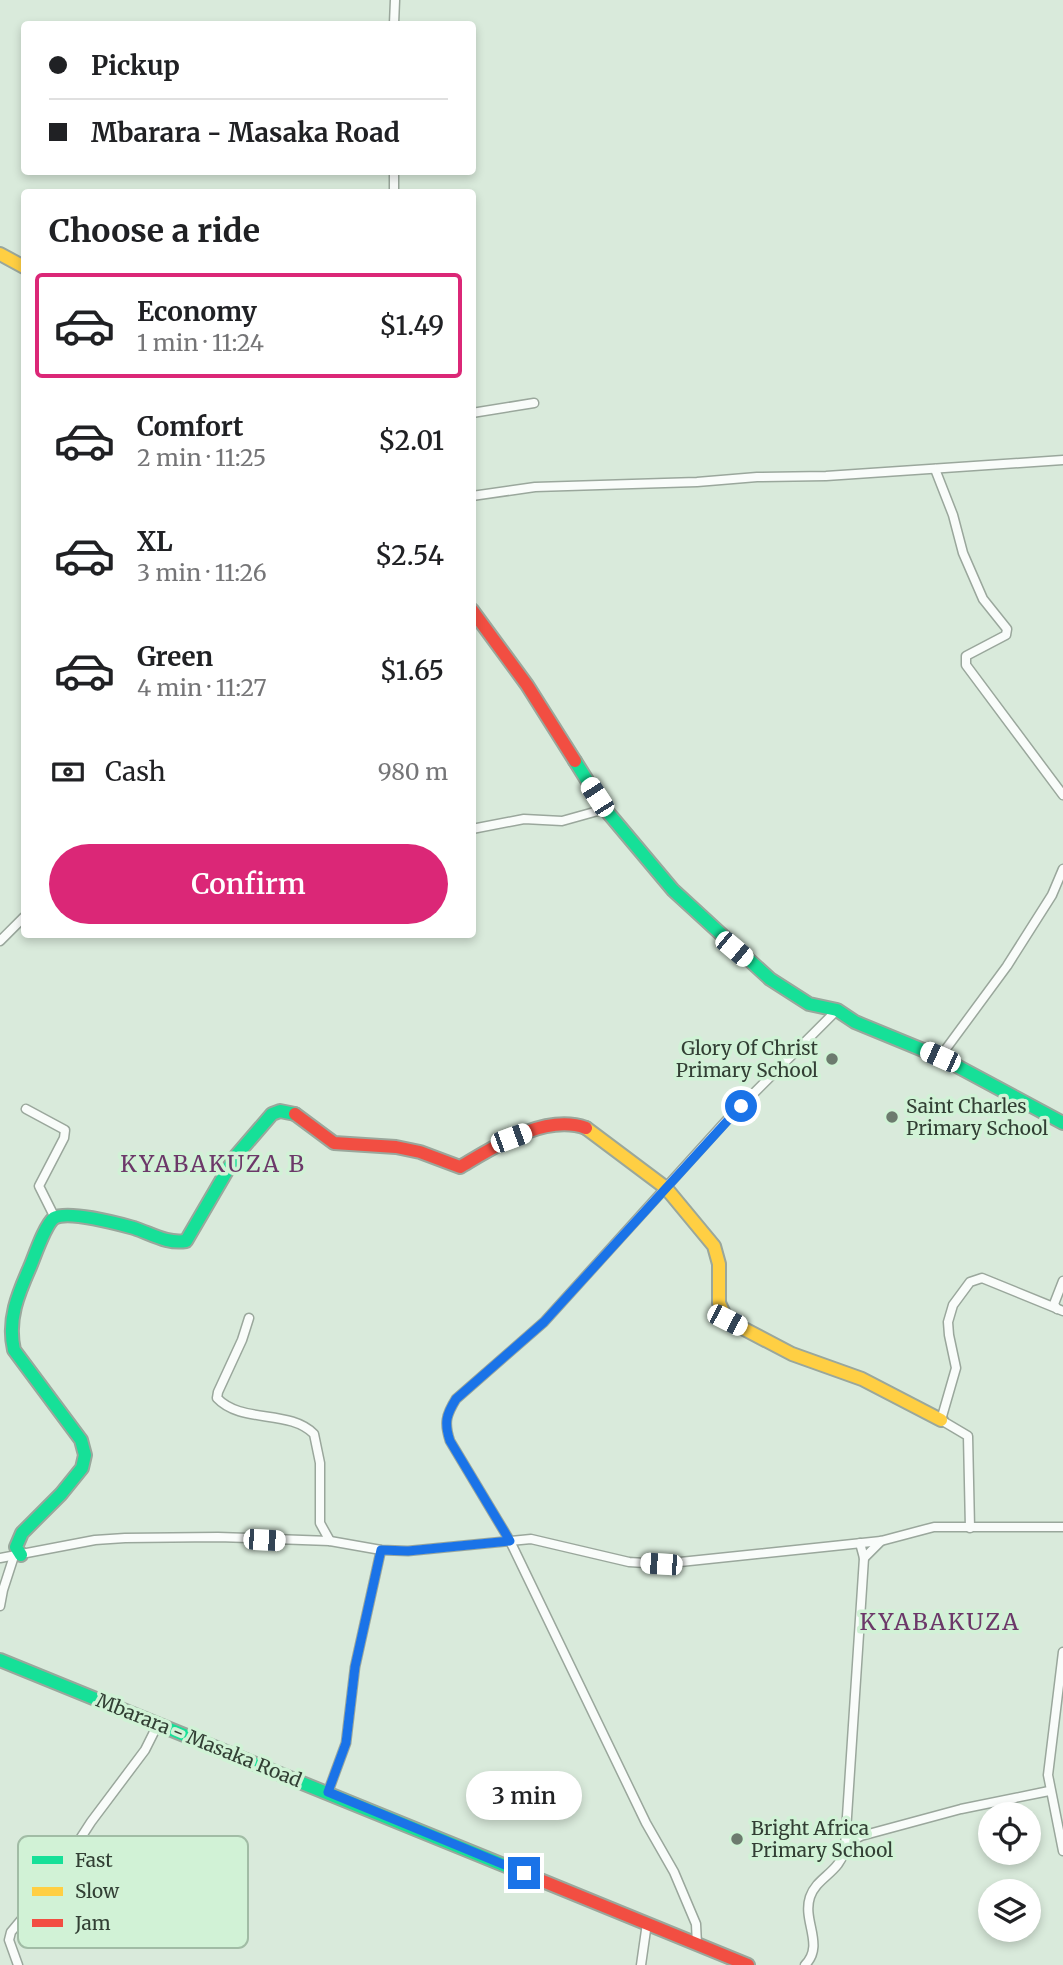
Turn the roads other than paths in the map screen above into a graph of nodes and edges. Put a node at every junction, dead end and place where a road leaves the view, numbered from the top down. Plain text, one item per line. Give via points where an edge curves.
1 (394, 0) edge
2 (394, 21) edge
3 (0, 254) edge
4 (21, 265) edge
5 (534, 403) dead end
6 (476, 411) edge
7 (1063, 460) edge
8 (935, 469) junction
9 (476, 495) edge
10 (476, 615) edge
11 (1063, 795) edge
12 (605, 809) junction
13 (476, 828) edge
14 (1063, 869) edge
15 (21, 920) edge
16 (0, 941) edge
17 (837, 1010) junction
18 (940, 1057) junction
19 (26, 1109) dead end
20 (1063, 1123) edge
21 (666, 1188) junction
22 (55, 1218) junction
23 (1063, 1281) edge
24 (1060, 1310) edge
25 (248, 1318) dead end
26 (5, 1326) edge
27 (941, 1420) junction
28 (1063, 1527) edge
29 (970, 1528) junction
30 (330, 1541) junction
31 (510, 1541) junction
32 (881, 1541) junction
33 (860, 1543) junction
34 (381, 1550) junction
35 (18, 1556) junction
36 (0, 1558) edge
37 (864, 1558) junction
38 (0, 1606) edge
39 (0, 1652) edge
40 (1063, 1652) edge
41 (0, 1660) edge
42 (159, 1724) junction
43 (1049, 1791) junction
44 (328, 1792) junction
45 (82, 1836) edge
46 (845, 1848) junction
47 (1063, 1851) edge
48 (18, 1923) edge
49 (647, 1923) junction
50 (697, 1945) junction
51 (18, 1965) edge
52 (641, 1965) edge
53 (748, 1965) edge
54 (805, 1965) edge

1 - 2 street
3 - 4 main road
5 - 6 street
7 - 8 street
8 - 9 street via 535,487
8 - 11 street via 983,599 1007,629 999,640 966,656 966,665
10 - 12 main road via 527,685
12 - 13 street via 562,821 532,818
12 - 17 main road via 673,890 734,949 809,1004
14 - 18 street via 1007,966
15 - 16 street
17 - 18 main road
17 - 21 street
18 - 20 main road
19 - 22 street via 65,1130 39,1186
21 - 22 main road via 576,1124 541,1127 511,1138 460,1167 396,1147 334,1143 283,1110 272,1114 235,1157 183,1242 124,1225
21 - 27 main road via 719,1255 719,1306 727,1320 792,1354 862,1379
21 - 31 street via 544,1322 456,1399 447,1415 450,1441
22 - 26 main road
23 - 24 street via 1054,1304
24 - 27 street via 986,1280 970,1282 953,1305 948,1322 956,1368
25 - 30 street via 217,1398 231,1408 301,1425 314,1434 320,1462 320,1523
26 - 35 main road via 14,1350 82,1440 85,1455 75,1478 19,1538
27 - 29 street via 965,1433 969,1442
28 - 29 street
29 - 32 street via 919,1529
30 - 34 street
30 - 35 street via 218,1537 95,1540
31 - 33 street via 531,1539 629,1562 661,1564
31 - 34 street
31 - 50 street via 689,1904
32 - 33 street
32 - 37 street
33 - 37 street
34 - 44 street via 355,1667 346,1743
35 - 36 street
35 - 38 street
37 - 46 street
39 - 41 street
40 - 43 street
41 - 42 main road, Mbarara - Masaka Road
42 - 44 main road, Mbarara - Masaka Road
42 - 45 street via 145,1751
43 - 46 street via 861,1836
43 - 47 street
44 - 49 main road, Mbarara - Masaka Road
46 - 54 street via 809,1900 813,1952
48 - 51 street via 9,1940
49 - 50 main road, Mbarara - Masaka Road
49 - 52 street
50 - 53 main road, Mbarara - Masaka Road

